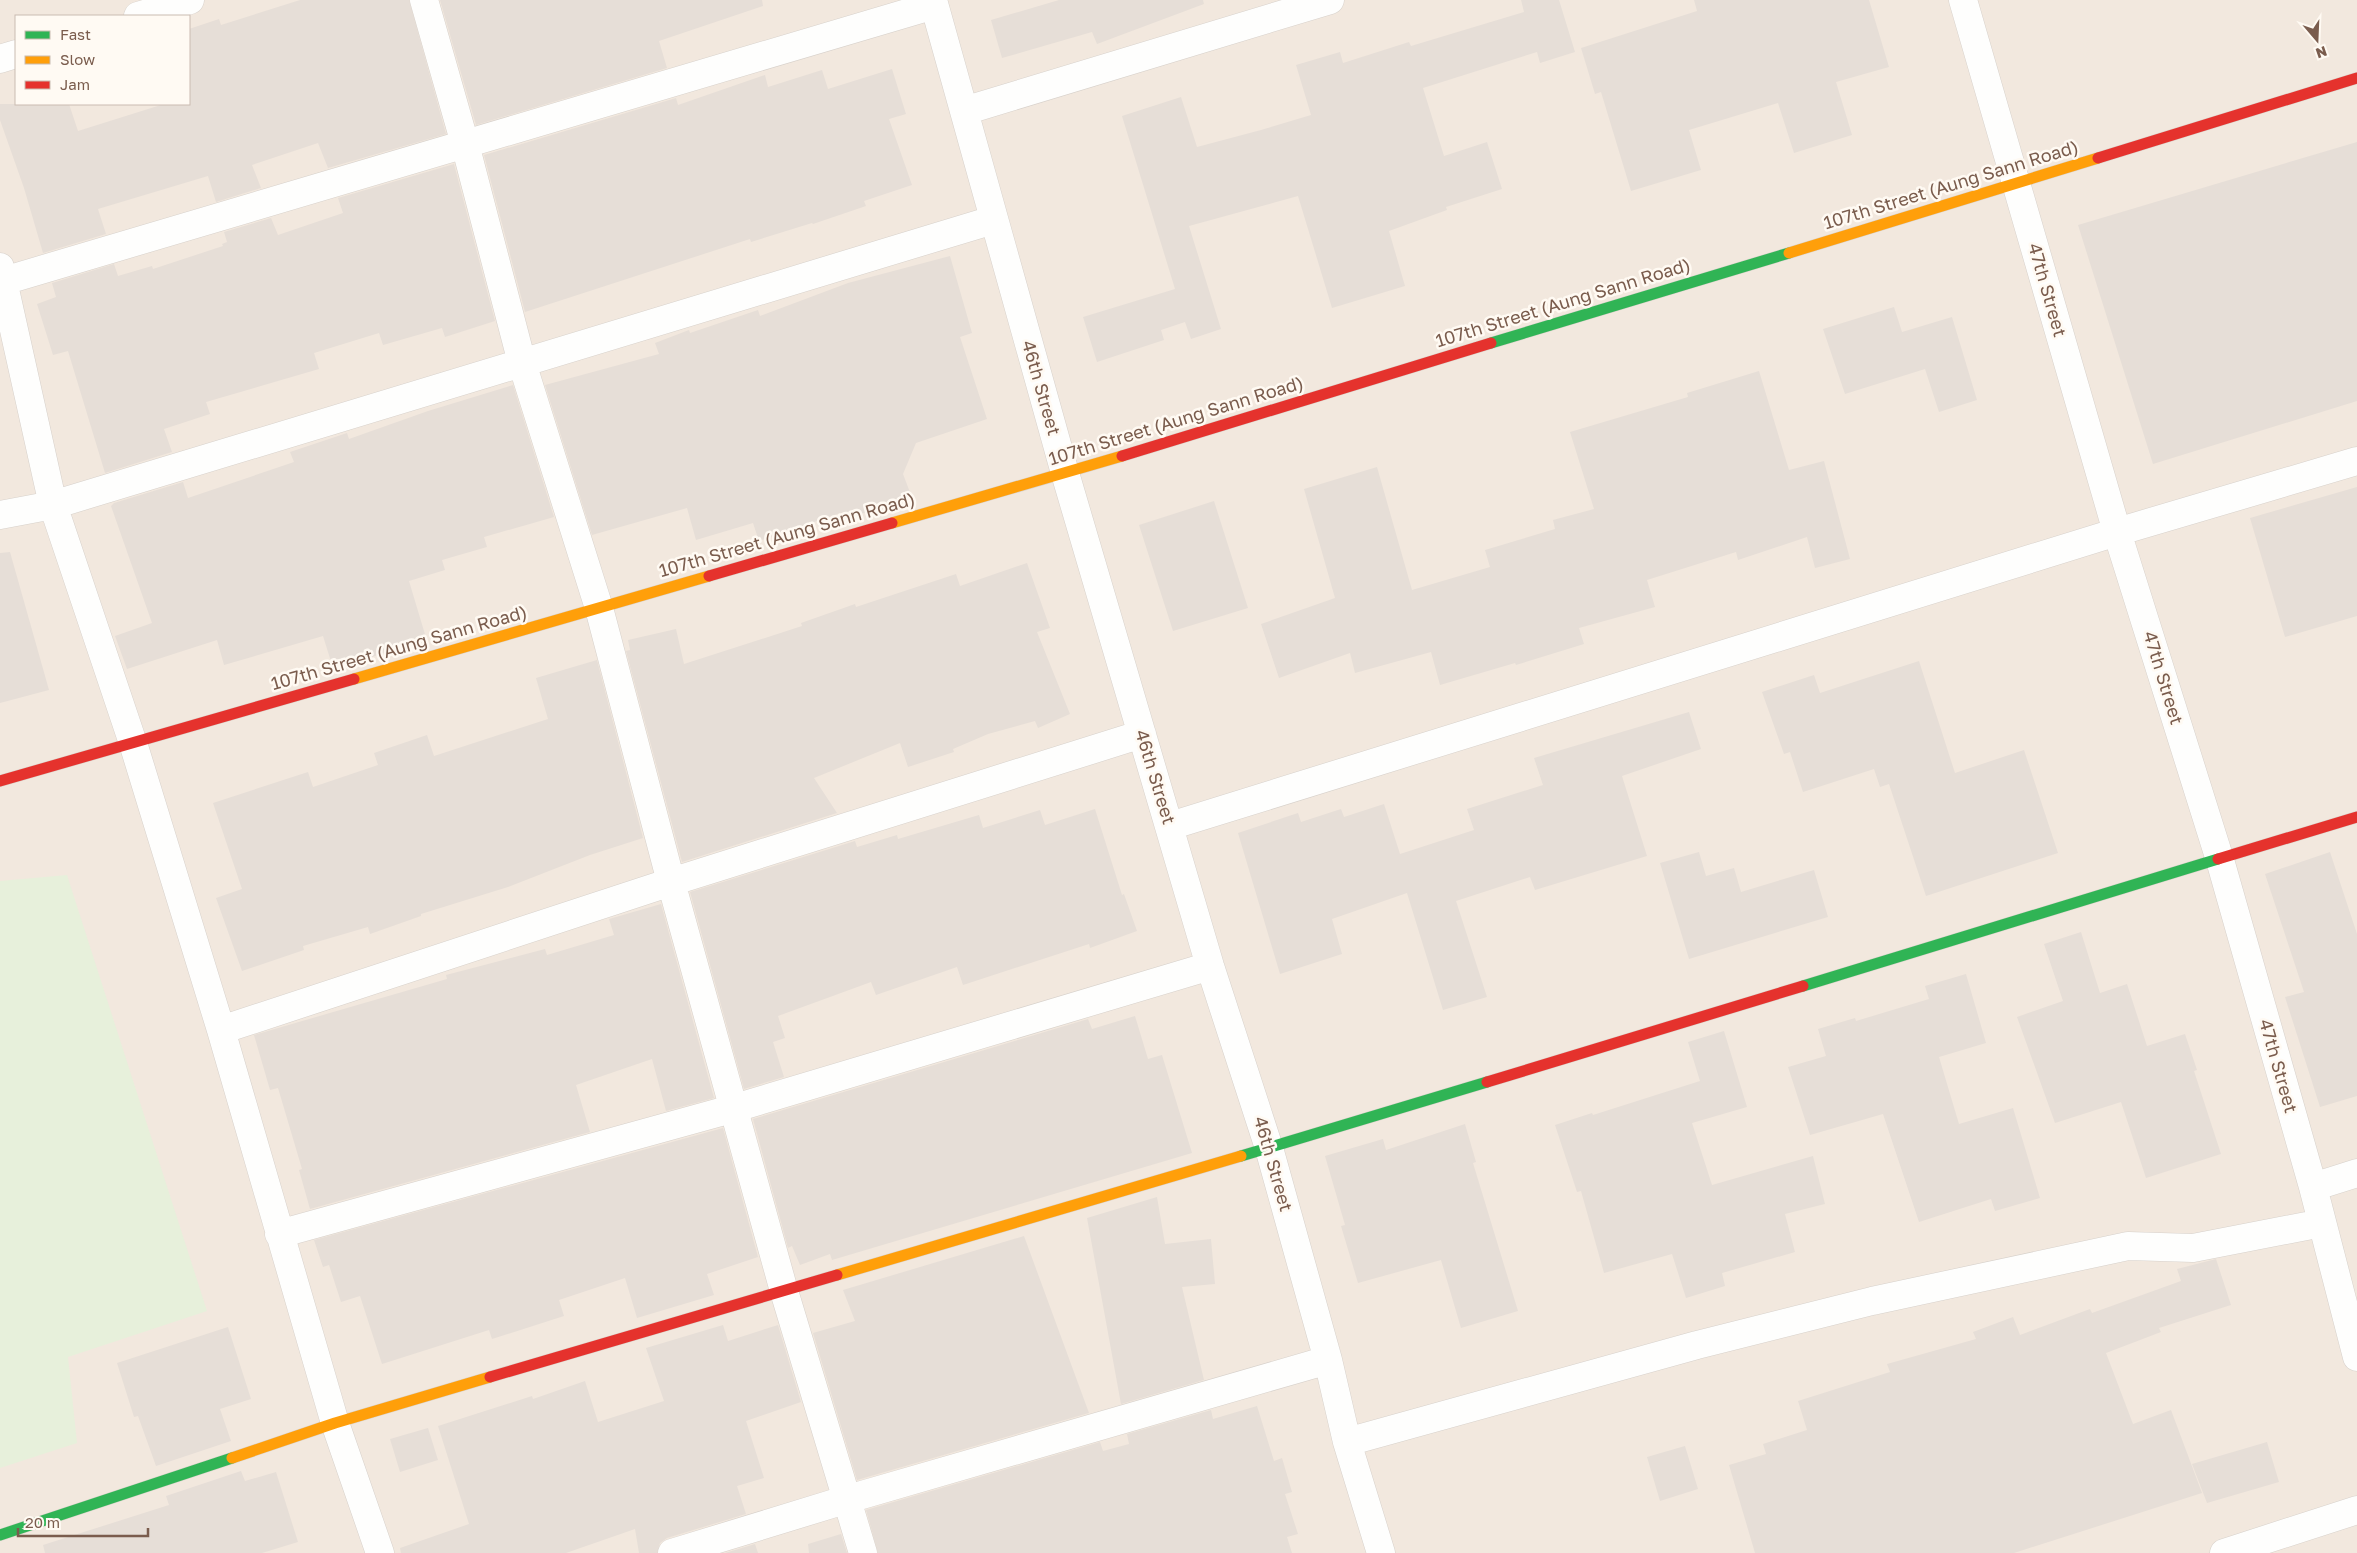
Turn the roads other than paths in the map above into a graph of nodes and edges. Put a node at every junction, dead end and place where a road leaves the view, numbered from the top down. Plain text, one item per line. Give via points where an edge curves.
1 (190, 0) edge
2 (424, 0) edge
3 (1330, 0) edge
4 (1963, 0) edge
5 (933, 2) edge
6 (141, 15) edge
7 (15, 54) edge
8 (0, 59) edge
9 (2357, 78) edge
10 (964, 111) junction
11 (465, 144) junction
12 (2016, 184) junction
13 (993, 220) junction
14 (1, 277) edge
15 (522, 363) junction
16 (2357, 461) edge
17 (1065, 473) junction
18 (53, 505) junction
19 (0, 515) edge
20 (2117, 532) junction
21 (599, 608) junction
22 (1142, 734) junction
23 (133, 743) junction
24 (0, 781) edge
25 (2357, 817) edge
26 (1170, 826) junction
27 (2220, 860) junction
28 (671, 882) junction
29 (1210, 966) junction
30 (221, 1030) junction
31 (735, 1108) junction
32 (1269, 1148) junction
33 (2357, 1173) edge
34 (2313, 1187) junction
35 (2322, 1222) junction
36 (279, 1234) junction
37 (784, 1291) junction
38 (2357, 1357) edge
39 (1328, 1360) junction
40 (335, 1423) junction
41 (1347, 1442) junction
42 (848, 1499) junction
43 (2357, 1510) edge
44 (0, 1535) edge
45 (380, 1553) edge
46 (672, 1553) edge
47 (863, 1553) edge
48 (1381, 1553) edge
49 (2224, 1553) edge

1 - 6 street
2 - 11 street
3 - 10 street
4 - 12 street, 47th Street
5 - 10 street, 46th Street
5 - 11 street
7 - 8 street
9 - 12 street, 107th Street (Aung Sann Road)
10 - 13 street, 46th Street
11 - 14 street
11 - 15 street
12 - 17 street, 107th Street (Aung Sann Road)
12 - 20 street, 47th Street
13 - 15 street
13 - 17 street, 46th Street
14 - 18 street
15 - 18 street
15 - 21 street
16 - 20 street
17 - 21 street, 107th Street (Aung Sann Road)
17 - 22 street, 46th Street
18 - 19 street
18 - 23 street
20 - 26 street
20 - 27 street, 47th Street
21 - 23 street, 107th Street (Aung Sann Road)
21 - 28 street
22 - 26 street, 46th Street
22 - 28 street
23 - 24 street, 107th Street (Aung Sann Road)
23 - 30 street
25 - 27 street
26 - 29 street, 46th Street
27 - 32 street
27 - 34 street, 47th Street
28 - 30 street
28 - 31 street
29 - 31 street
29 - 32 street, 46th Street
30 - 36 street
31 - 36 street
31 - 37 street
32 - 37 street
32 - 39 street, 46th Street
33 - 34 street
34 - 35 street, 47th Street
35 - 38 street, 47th Street
35 - 41 street via 2193,1248 2128,1246 1872,1300 1687,1347
36 - 40 street
37 - 40 street
37 - 42 street
39 - 41 street, 46th Street
39 - 42 street
40 - 44 street
40 - 45 street
41 - 48 street, 46th Street
42 - 46 street
42 - 47 street
43 - 49 street

